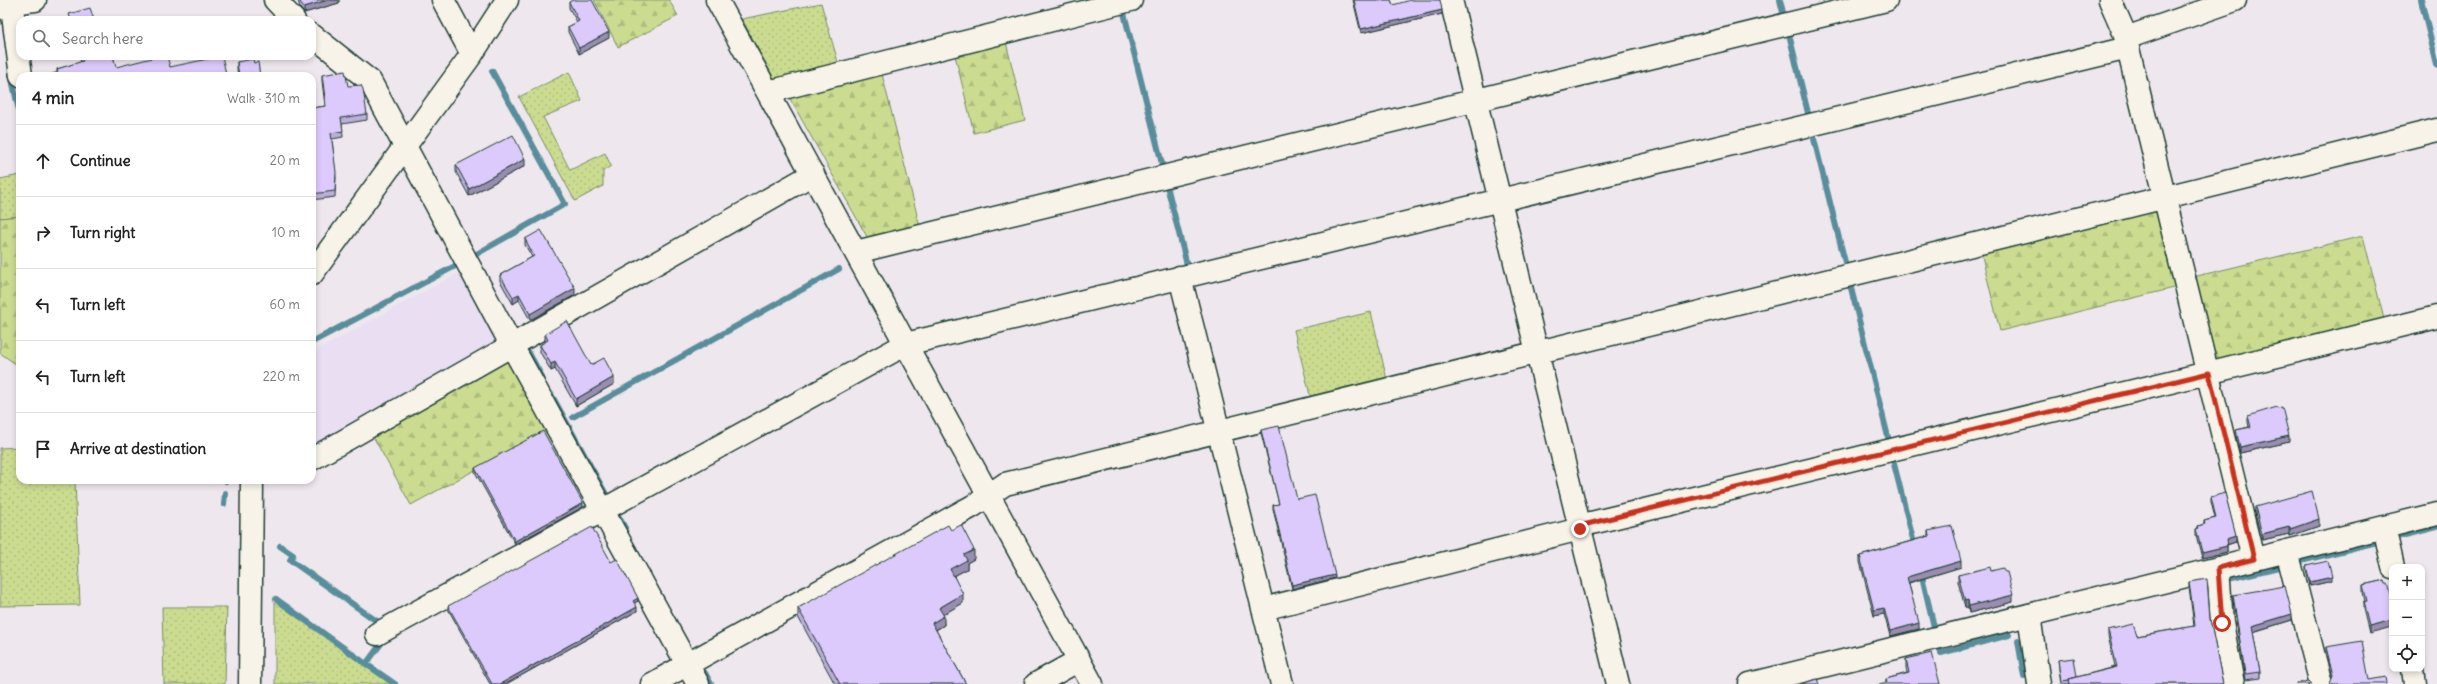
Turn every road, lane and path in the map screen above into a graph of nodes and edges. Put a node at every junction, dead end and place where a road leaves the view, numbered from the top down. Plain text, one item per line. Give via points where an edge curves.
1 (35, 0) edge
2 (275, 0) edge
3 (443, 0) edge
4 (507, 0) edge
5 (717, 0) edge
6 (1132, 0) edge
7 (1451, 0) edge
8 (1886, 0) edge
9 (2110, 0) edge
10 (2235, 0) edge
11 (7, 4) edge
12 (290, 16) edge
13 (316, 38) edge
14 (2127, 43) junction
15 (16, 50) edge
16 (472, 54) junction
17 (18, 60) edge
18 (20, 72) edge
19 (768, 92) junction
20 (1475, 101) junction
21 (2437, 130) edge
22 (404, 147) junction
23 (813, 174) junction
24 (2165, 197) junction
25 (1500, 200) junction
26 (856, 252) junction
27 (316, 267) edge
28 (1180, 277) junction
29 (2437, 317) edge
30 (906, 344) junction
31 (512, 346) junction
32 (1537, 353) junction
33 (2209, 373) junction
34 (1219, 431) junction
35 (316, 457) edge
36 (257, 484) edge
37 (988, 495) junction
38 (602, 509) junction
39 (2437, 514) edge
40 (2384, 527) junction
41 (1580, 528) junction
42 (2287, 551) junction
43 (2254, 559) junction
44 (2392, 564) edge
45 (2218, 568) junction
46 (1263, 609) junction
47 (2029, 615) junction
48 (377, 634) dead end
49 (1079, 660) junction
50 (688, 664) junction
51 (2413, 672) edge
52 (250, 684) edge
53 (652, 684) edge
54 (698, 684) edge
55 (1036, 684) edge
56 (1092, 684) edge
57 (1282, 684) edge
58 (1618, 684) edge
59 (1750, 684) edge
60 (2039, 684) edge
61 (2233, 684) edge
62 (2321, 684) edge
63 (2415, 684) edge

1 - 11 street
2 - 12 street
3 - 16 street
4 - 16 street
5 - 19 street
6 - 19 street
7 - 20 street
8 - 20 street
9 - 14 street
10 - 14 street
11 - 15 street
13 - 22 street via 370,81
14 - 24 street
14 - 25 street
16 - 22 street
17 - 18 street
19 - 23 street
20 - 25 street
20 - 26 street
21 - 24 street
22 - 27 street
22 - 31 street
23 - 26 street
23 - 31 street
24 - 32 street
24 - 33 street
25 - 28 street
25 - 32 street
26 - 30 street
28 - 30 street
28 - 34 street
29 - 33 street
30 - 37 street
30 - 38 street
31 - 35 street
31 - 38 street
32 - 34 street
32 - 41 street
33 - 41 street
33 - 43 street
34 - 37 street via 1006,484
34 - 46 street
36 - 52 street
37 - 49 street
37 - 50 street via 973,506
38 - 48 street
38 - 50 street
39 - 40 street
40 - 42 street
40 - 44 street
41 - 46 street
41 - 58 street
42 - 43 street
42 - 62 street
43 - 45 street
45 - 47 street
45 - 61 street via 2222,623
46 - 57 street
47 - 59 street
47 - 60 street
49 - 55 street
49 - 56 street
50 - 53 street
50 - 54 street
51 - 63 street

